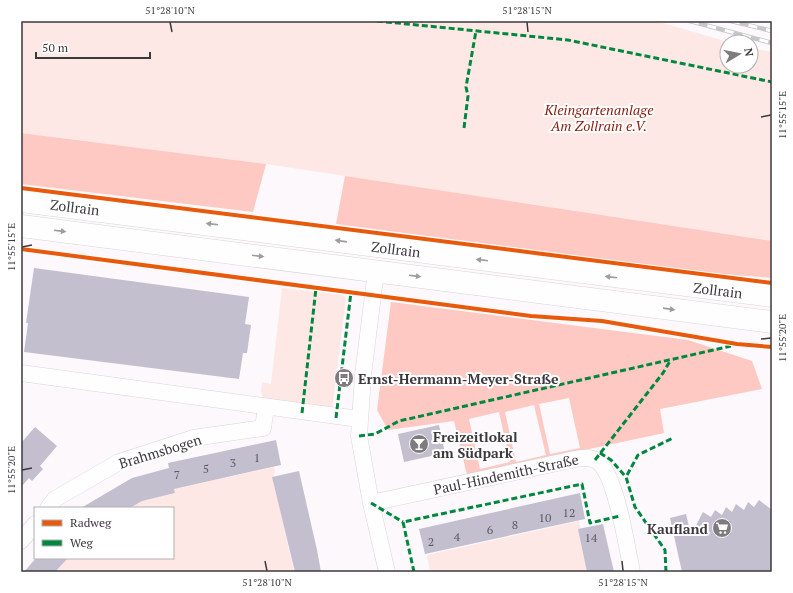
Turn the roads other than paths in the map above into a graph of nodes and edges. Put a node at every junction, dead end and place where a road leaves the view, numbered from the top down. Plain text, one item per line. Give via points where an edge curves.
1 (21, 200) edge
2 (21, 226) edge
3 (379, 246) junction
4 (376, 271) junction
5 (772, 296) edge
6 (772, 322) edge
7 (21, 373) edge
8 (266, 407) junction
9 (359, 420) junction
10 (371, 503) junction
11 (49, 507) edge
12 (34, 525) edge
13 (21, 541) edge
14 (387, 572) edge
15 (632, 572) edge

3 -> 1 main road, Zollrain
2 -> 4 main road, Zollrain
3 - 4 main road
5 -> 3 main road, Zollrain
4 -> 6 main road, Zollrain
4 - 9 street
7 - 8 street
8 - 9 street
8 - 11 street, Brahmsbogen via 263,428 193,438 119,462 55,499
9 - 10 street via 359,436
10 - 14 street
10 - 15 street, Paul-Hindemith-Straße via 566,461 587,458 596,460 607,474 611,485
12 - 13 street

